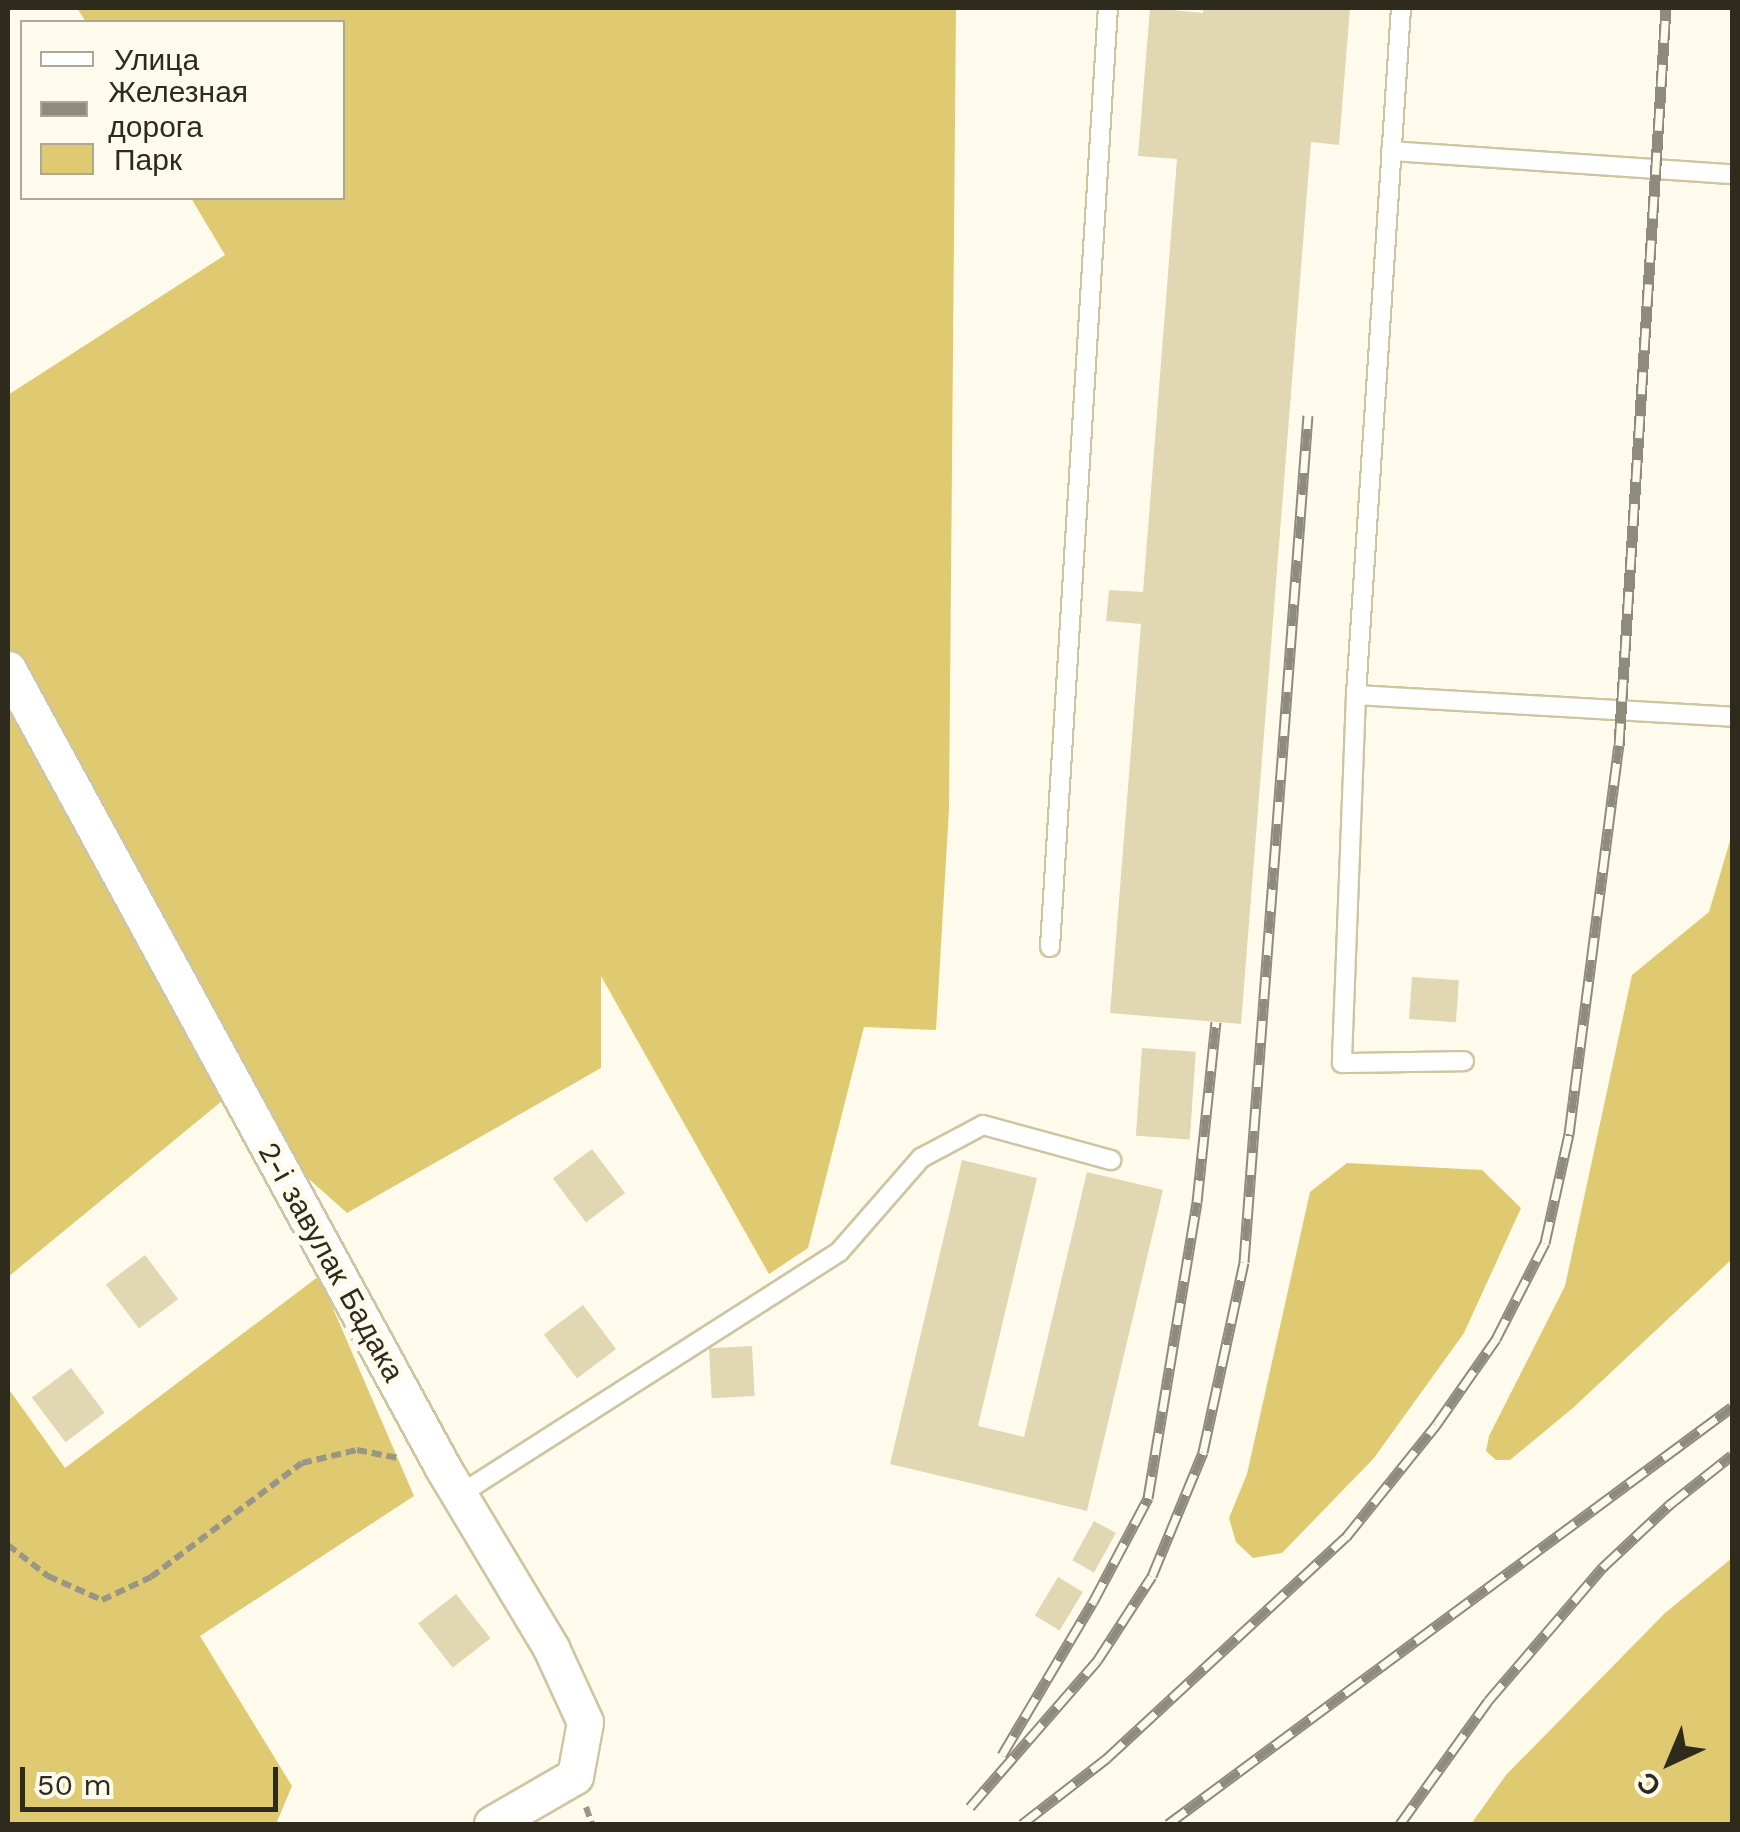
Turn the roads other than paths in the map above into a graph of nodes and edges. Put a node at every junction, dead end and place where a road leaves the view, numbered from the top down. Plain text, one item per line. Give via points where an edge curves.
1 (1108, 8) edge
2 (1400, 8) edge
3 (1391, 151) junction
4 (1732, 174) edge
5 (8, 669) edge
6 (1356, 694) junction
7 (1732, 718) edge
8 (1050, 947) dead end
9 (1464, 1061) dead end
10 (1111, 1160) dead end
11 (451, 1482) junction
12 (492, 1824) edge

1 - 8 lane
2 - 3 lane
3 - 4 lane
3 - 6 lane
5 - 11 street, 2-і завулак Бадака
6 - 7 lane
6 - 9 lane via 1342,1063
10 - 11 lane via 982,1125 921,1158 839,1252
11 - 12 street, 2-і завулак Бадака via 551,1648 585,1722 575,1776

